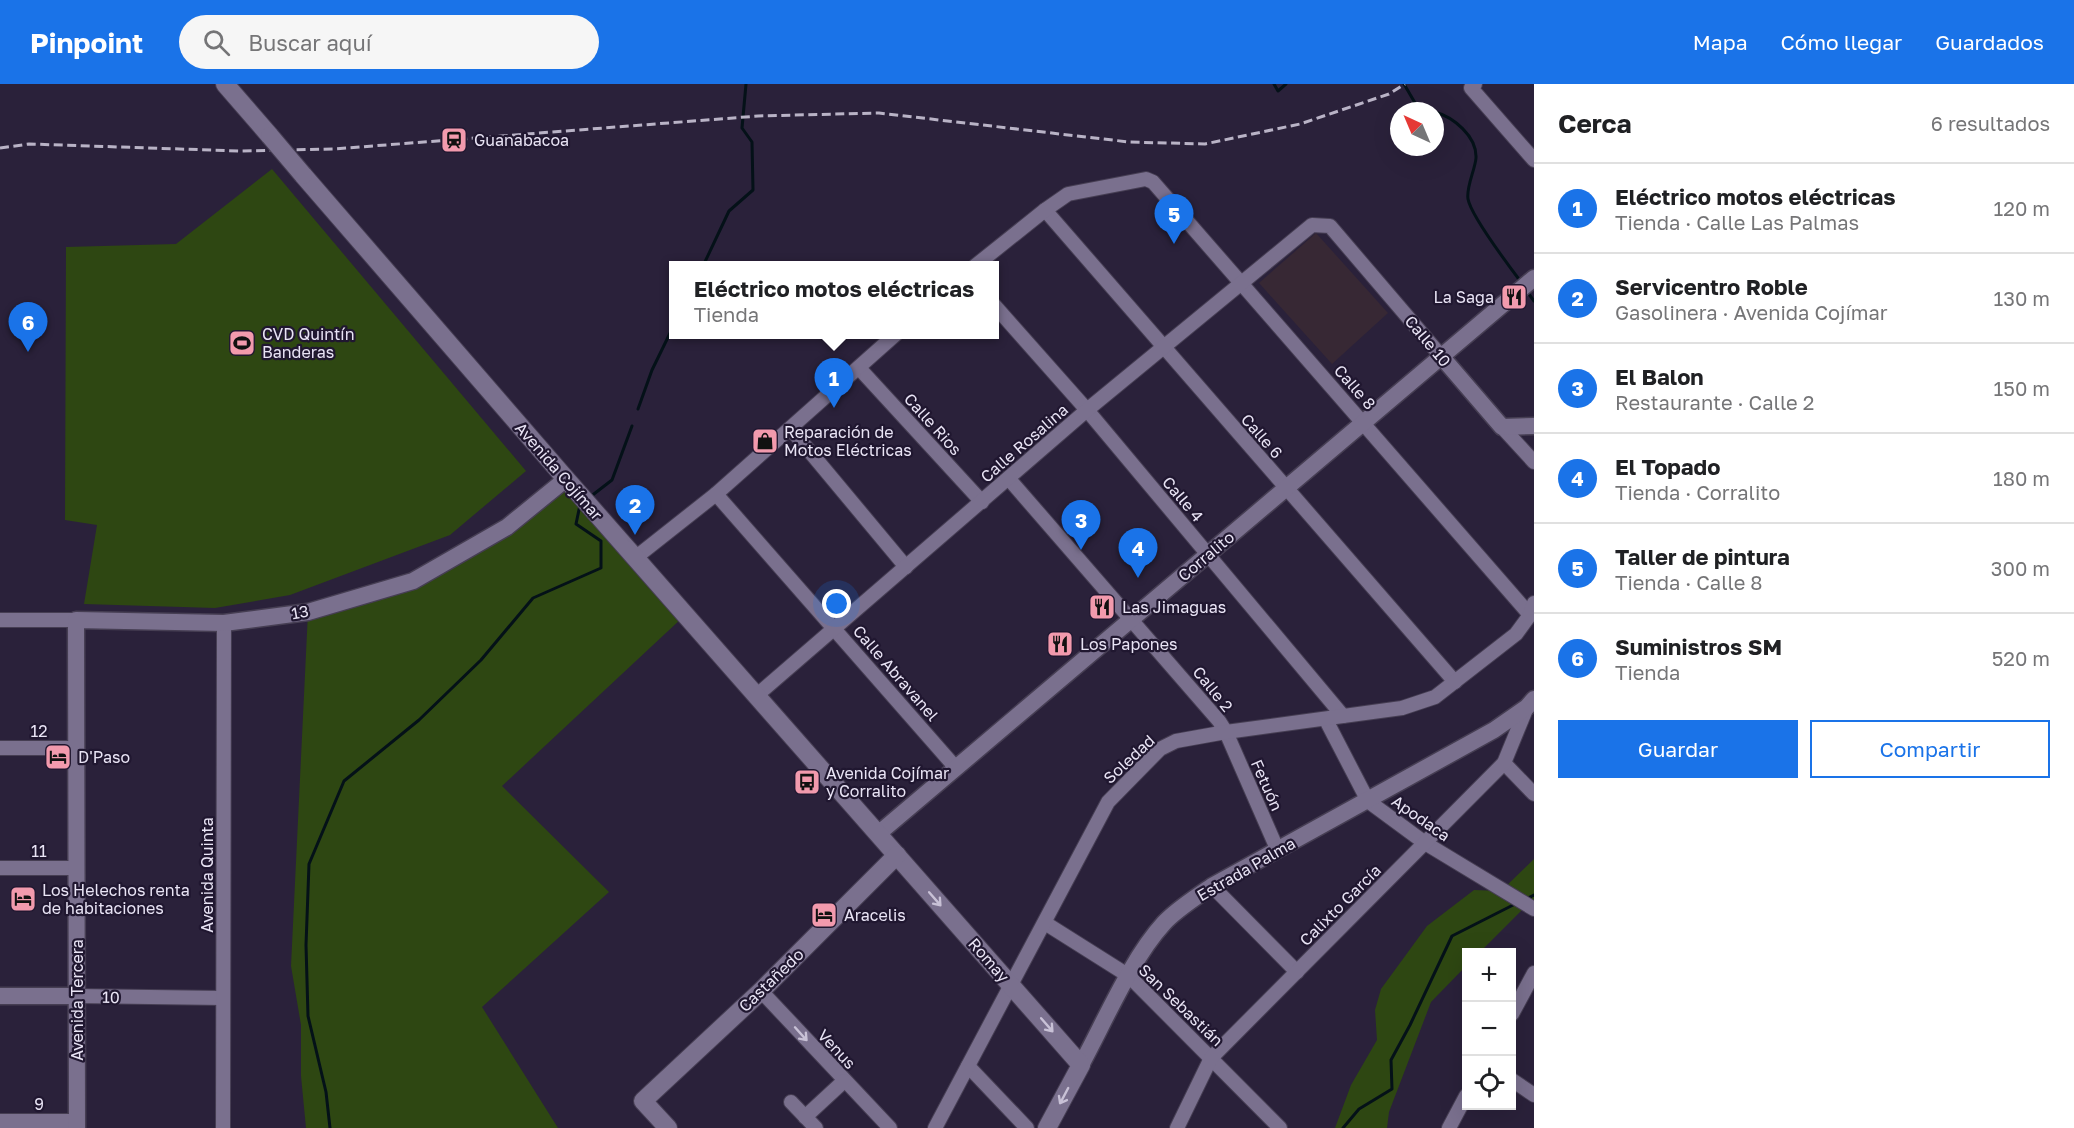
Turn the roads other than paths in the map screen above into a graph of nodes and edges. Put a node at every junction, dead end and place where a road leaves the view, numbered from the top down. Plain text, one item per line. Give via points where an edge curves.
1 (225, 84) edge
2 (1473, 86) edge
3 (1534, 160) edge
4 (1045, 210) junction
5 (1320, 224) joint
6 (981, 261) edge
7 (1533, 279) edge
8 (1242, 282) junction
9 (999, 311) edge
10 (891, 339) edge
11 (1163, 346) junction
12 (1441, 356) junction
13 (859, 368) junction
14 (1087, 410) junction
15 (1363, 422) junction
16 (1534, 426) edge
17 (1502, 427) junction
18 (791, 429) junction
19 (1534, 462) edge
20 (566, 479) junction
21 (1009, 479) junction
22 (1285, 488) junction
23 (716, 494) junction
24 (982, 502) junction
25 (1207, 554) junction
26 (635, 558) junction
27 (906, 567) junction
28 (1532, 609) edge
29 (1131, 619) junction
30 (0, 620) edge
31 (76, 620) junction
32 (224, 623) junction
33 (835, 628) junction
34 (1455, 682) junction
35 (756, 696) junction
36 (1531, 703) edge
37 (1343, 716) junction
38 (1326, 720) junction
39 (1226, 732) junction
40 (0, 748) edge
41 (77, 748) junction
42 (1504, 763) junction
43 (956, 768) junction
44 (1534, 794) edge
45 (1368, 801) junction
46 (878, 834) junction
47 (1425, 843) junction
48 (1278, 851) junction
49 (897, 855) junction
50 (0, 868) edge
51 (77, 868) junction
52 (1212, 886) junction
53 (1533, 908) edge
54 (1045, 922) junction
55 (1297, 972) junction
56 (1534, 973) edge
57 (1130, 976) junction
58 (1012, 986) junction
59 (762, 991) junction
60 (0, 996) edge
61 (77, 996) junction
62 (223, 998) junction
63 (1516, 1007) edge
64 (1211, 1058) junction
65 (1081, 1065) junction
66 (968, 1066) junction
67 (844, 1081) junction
68 (1516, 1083) edge
69 (1534, 1095) edge
70 (791, 1102) dead end
71 (1462, 1105) edge
72 (805, 1117) junction
73 (0, 1121) edge
74 (77, 1124) edge
75 (223, 1128) edge
76 (668, 1128) edge
77 (816, 1128) edge
78 (890, 1128) edge
79 (935, 1128) edge
80 (1027, 1128) edge
81 (1047, 1128) edge
82 (1177, 1128) edge
83 (1280, 1128) edge
84 (1449, 1128) edge

1 - 20 main road, Avenida Cojímar, bridge
2 - 3 street
4 - 6 street
4 - 8 street, Calle 8 via 1068,194 1146,179 1153,182
4 - 11 street, Calle 6
5 - 8 street, Calle Rosalina via 1312,225
5 - 12 street, Calle 10 via 1330,226
7 - 12 street, Corralito
8 - 11 street, Calle Rosalina
8 - 15 street, Calle 8
9 - 14 street, Calle 4
10 - 13 street
11 - 14 street, Calle Rosalina
11 - 22 street, Calle 6
12 - 15 street, Corralito
12 - 17 street, Calle 10
13 - 18 street
13 - 24 street, Calle Rios
14 - 21 street, Calle Rosalina
14 - 25 street, Calle 4
15 - 22 street, Corralito
15 - 28 street, Calle 8
16 - 17 street
17 - 19 street, Calle 10
18 - 23 street
18 - 27 street
20 - 26 main road, Avenida Cojímar
20 - 32 street, 13 via 507,527 412,581 308,612
21 - 24 street, Calle Rosalina
21 - 29 street, Calle 2
22 - 25 street, Corralito
22 - 34 street, Calle 6
23 - 26 street
23 - 33 street, Calle Abravanel
24 - 27 street, Calle Rosalina
25 - 29 street, Corralito
25 - 37 street, Calle 4
26 - 35 main road, Avenida Cojímar
27 - 33 street, Calle Rosalina
28 - 34 street, Soledad via 1516,634
29 - 39 street, Calle 2
29 - 43 street, Corralito
30 - 31 street, 13
31 - 32 street, 13
31 - 41 street, Avenida Tercera
32 - 62 street, Avenida Quinta
33 - 35 street, Calle Rosalina
33 - 43 street, Calle Abravanel
34 - 37 street, Soledad via 1435,697 1402,708
35 - 46 main road, Avenida Cojímar
36 - 42 street, Calixto García
36 - 45 street, Estrada Palma via 1494,730
37 - 38 street, Soledad
38 - 39 street, Soledad
38 - 45 street, Apodaca
39 - 48 street, Fetuón
39 - 54 street, Soledad via 1168,745 1119,789 1108,802
40 - 41 street, 12
41 - 51 street, Avenida Tercera
42 - 44 street
42 - 47 street, Calixto García
43 - 46 street, Corralito
45 - 47 street, Apodaca
45 - 48 street, Estrada Palma
46 - 49 main road, Avenida Cojímar
47 - 53 street, Apodaca
47 - 55 street, Calixto García
48 - 52 street, Estrada Palma
49 -> 58 main road, Romay
49 - 59 main road, Castañedo
50 - 51 street, 11
51 - 61 street, Avenida Tercera
52 - 55 street
52 - 57 street, Estrada Palma via 1164,923
54 - 57 street, San Sebastián
54 - 58 street, Soledad
55 - 64 street, Calixto García
56 - 63 street
57 - 64 street, San Sebastián
57 - 65 street, Estrada Palma
58 -> 65 main road, Romay
58 - 66 street, Soledad
59 -> 67 street, Venus
59 - 76 main road, Castañedo via 643,1101
60 - 61 street, 10
61 - 62 street, 10
61 - 74 street, Avenida Tercera
62 - 75 street, Avenida Quinta
64 - 82 street, Calixto García
64 - 83 street, San Sebastián
65 -> 81 main road, Estrada Palma
66 - 79 street, Soledad
66 - 80 street
67 - 72 street
67 - 78 street, Venus
68 - 69 street
70 - 72 street
71 - 84 street
72 - 77 street
73 - 74 street, 9

